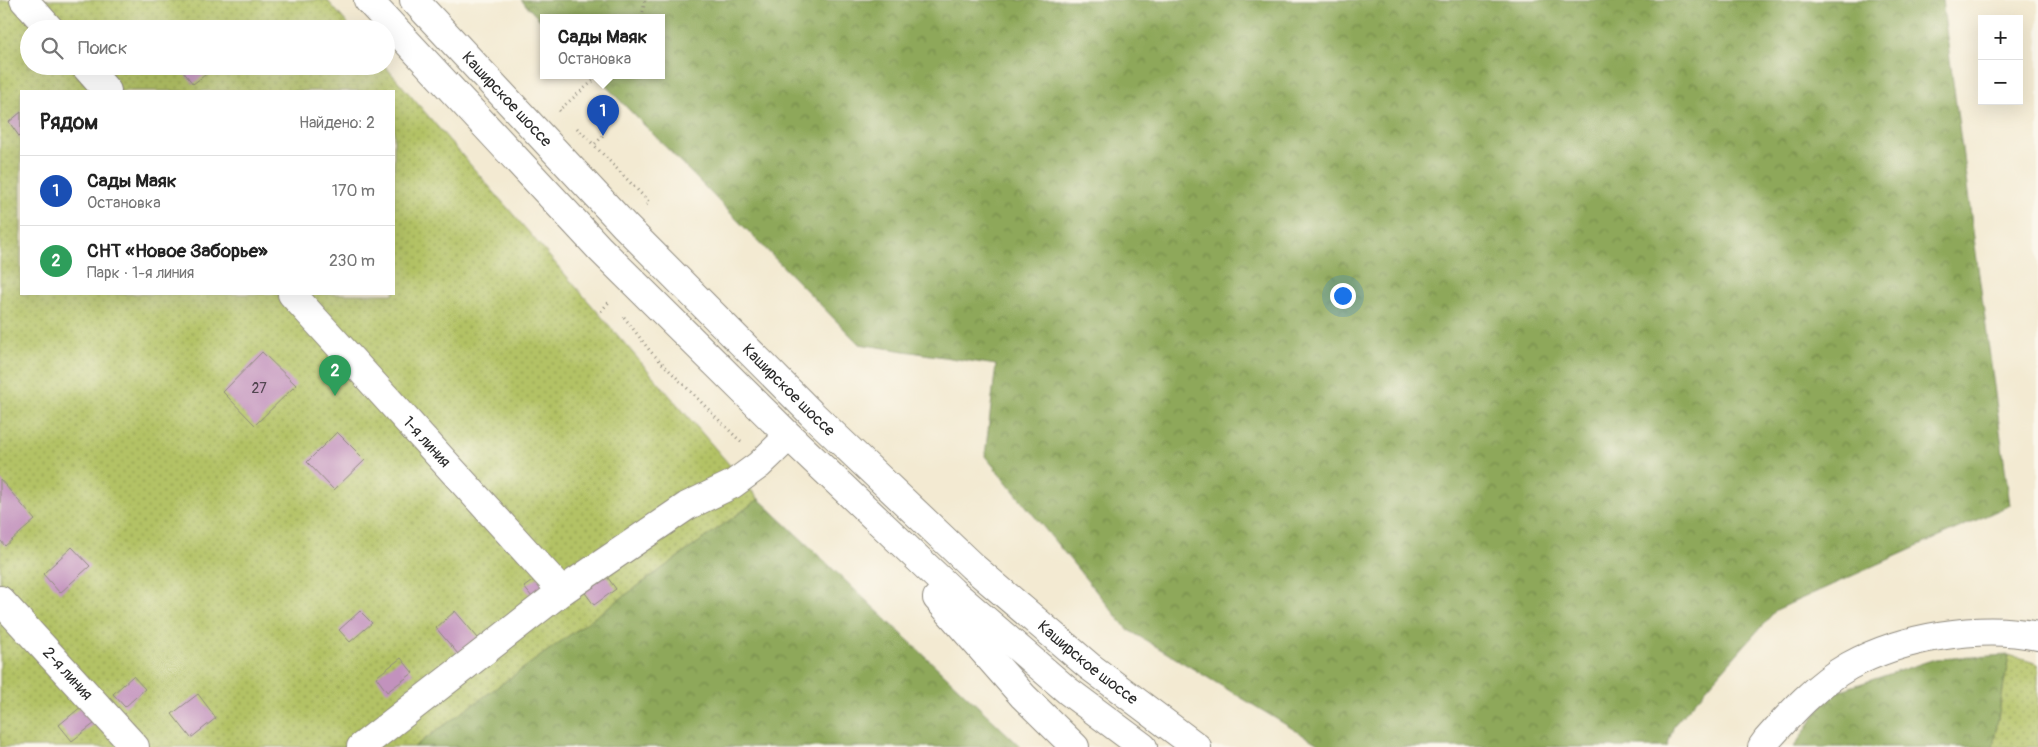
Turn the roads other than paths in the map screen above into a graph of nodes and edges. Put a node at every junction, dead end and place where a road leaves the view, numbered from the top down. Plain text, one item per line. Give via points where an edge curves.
1 (24, 0) edge
2 (368, 0) edge
3 (414, 0) edge
4 (42, 20) edge
5 (387, 20) edge
6 (395, 29) edge
7 (92, 75) edge
8 (106, 90) edge
9 (293, 295) edge
10 (789, 436) junction
11 (562, 591) junction
12 (0, 600) edge
13 (2038, 636) edge
14 (135, 747) edge
15 (361, 747) edge
16 (1075, 747) edge
17 (1143, 747) edge
18 (1197, 747) edge
19 (1762, 747) edge

1 - 4 main road
2 - 5 main road, Каширское шоссе
3 - 18 main road, Каширское шоссе via 624,226 825,427 972,566 1089,666
6 - 10 main road, Каширское шоссе via 600,249
7 - 8 main road
9 - 11 main road, 1-я линия
10 - 11 main road via 733,484 687,506
10 - 16 main road via 1022,696
10 - 17 main road, Каширское шоссе via 952,591 1068,691
11 - 15 main road
12 - 14 main road, 2-я линия
13 - 19 main road via 1957,633 1899,646 1848,667 1803,700

